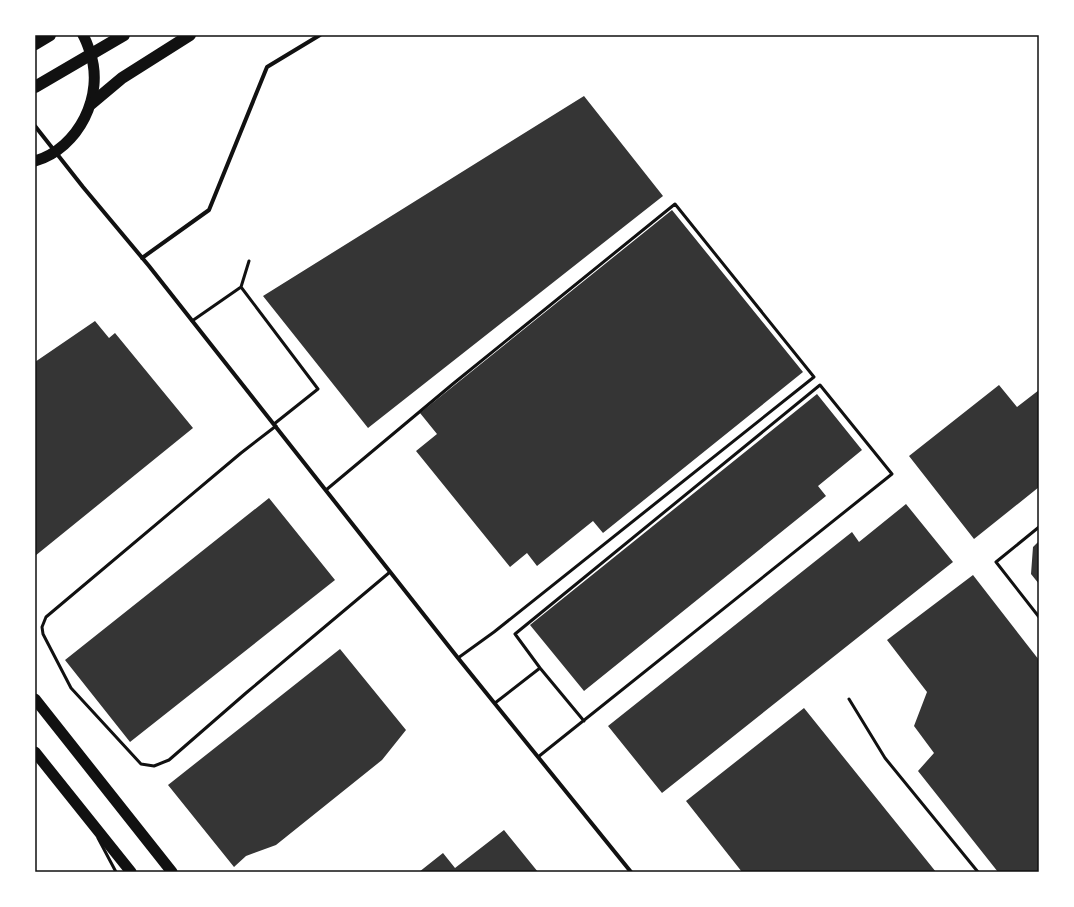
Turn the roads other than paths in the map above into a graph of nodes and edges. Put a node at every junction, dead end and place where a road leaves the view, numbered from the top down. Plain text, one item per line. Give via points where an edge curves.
1 (50, 35) edge
2 (83, 35) edge
3 (190, 35) edge
4 (320, 35) edge
5 (120, 38) edge
6 (35, 44) edge
7 (35, 86) edge
8 (91, 104) junction
9 (35, 126) edge
10 (55, 152) junction
11 (35, 161) edge
12 (142, 258) junction
13 (250, 261) dead end
14 (241, 287) junction
15 (192, 321) junction
16 (275, 425) junction
17 (326, 490) junction
18 (1039, 527) edge
19 (390, 572) junction
20 (1039, 617) edge
21 (458, 658) junction
22 (540, 668) junction
23 (35, 699) edge
24 (849, 699) dead end
25 (495, 703) junction
26 (584, 721) junction
27 (35, 752) edge
28 (538, 757) junction
29 (87, 817) junction
30 (116, 872) edge
31 (131, 872) edge
32 (172, 872) edge
33 (630, 872) edge
34 (978, 872) edge

1 - 6 highway
2 - 8 highway via 92,59 95,81
3 - 8 highway via 122,78
4 - 12 street via 267,67 209,210
5 - 7 highway
8 - 10 highway via 71,139
9 - 10 street
10 - 11 highway
10 - 12 street
12 - 15 street
13 - 14 lane
14 - 15 lane
14 - 16 lane via 318,389
15 - 16 street
16 - 17 street
16 - 19 lane via 46,617 42,627 44,634 71,688 141,764 154,766 169,760
17 - 19 street
17 - 21 lane via 675,204 814,377
18 - 20 lane via 996,562
19 - 21 street
21 - 25 street
22 - 25 lane
22 - 26 lane
22 - 26 lane via 515,634 820,385 892,474
23 - 32 highway
24 - 34 lane via 885,758
25 - 28 street
26 - 28 lane
27 - 29 highway
28 - 33 street
29 - 30 lane
29 - 31 highway

